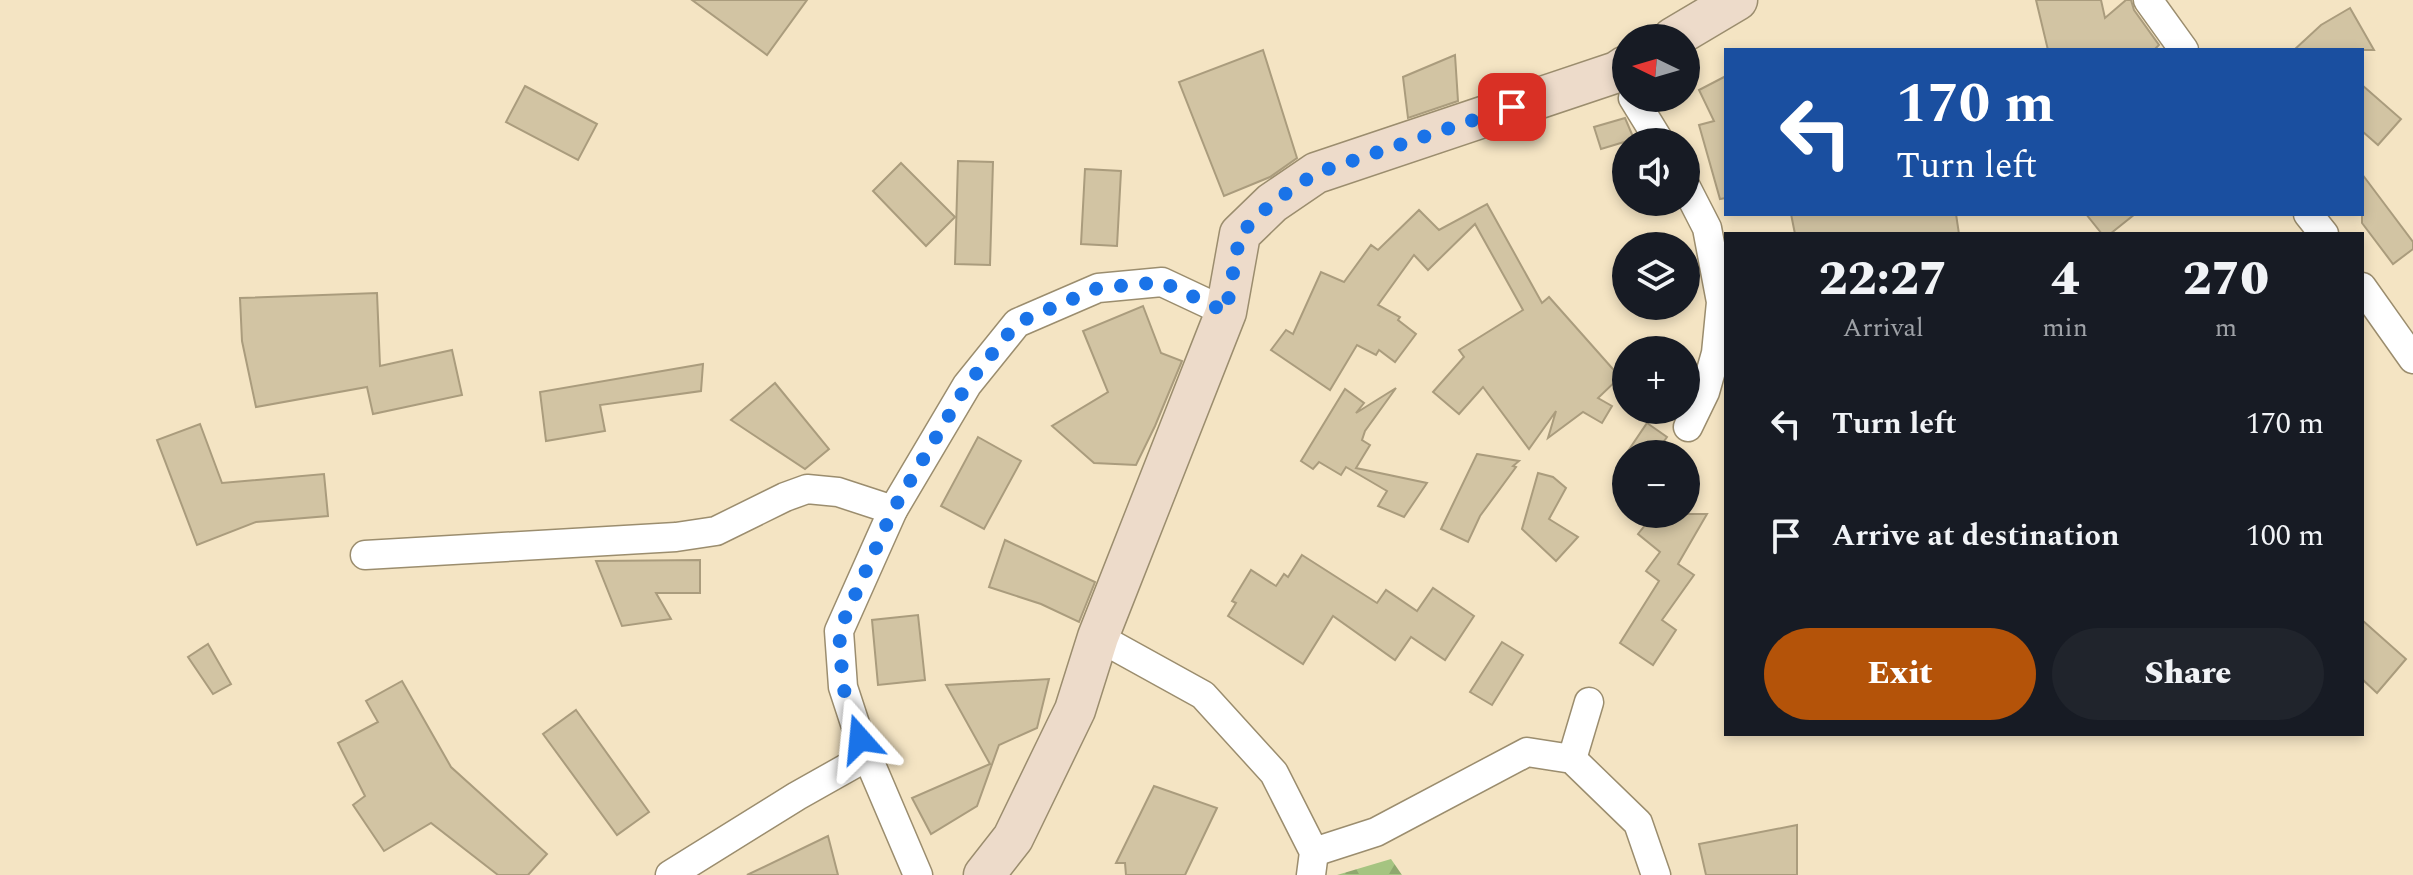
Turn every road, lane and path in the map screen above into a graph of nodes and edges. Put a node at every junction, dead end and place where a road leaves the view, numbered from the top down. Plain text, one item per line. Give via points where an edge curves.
1 (1737, 0) edge
2 (2148, 0) edge
3 (1697, 24) edge
4 (2183, 48) edge
5 (1612, 85) edge
6 (1700, 214) edge
7 (2310, 216) edge
8 (2322, 232) edge
9 (2364, 290) edge
10 (1226, 312) junction
11 (2413, 358) edge
12 (1688, 427) dead end
13 (893, 510) junction
14 (365, 555) dead end
15 (1098, 637) junction
16 (1589, 702) dead end
17 (868, 756) junction
18 (1572, 759) junction
19 (1312, 863) edge
20 (670, 875) edge
21 (918, 875) edge
22 (984, 875) edge
23 (1656, 875) edge

1 - 3 street
2 - 4 street
5 - 10 street via 1316,173 1272,203 1240,234
6 - 12 street via 1721,302 1712,366
7 - 8 street
9 - 11 street
10 - 13 street via 1162,282 1098,288 1017,323 967,385
10 - 15 street
13 - 14 street via 838,492 807,489 716,531 676,537
13 - 17 street via 839,631 843,687
15 - 19 street via 1203,695 1274,773
15 - 22 street via 1068,724 1013,838
16 - 18 street
17 - 20 street
17 - 21 street
18 - 19 street via 1527,752
18 - 23 street via 1638,823

